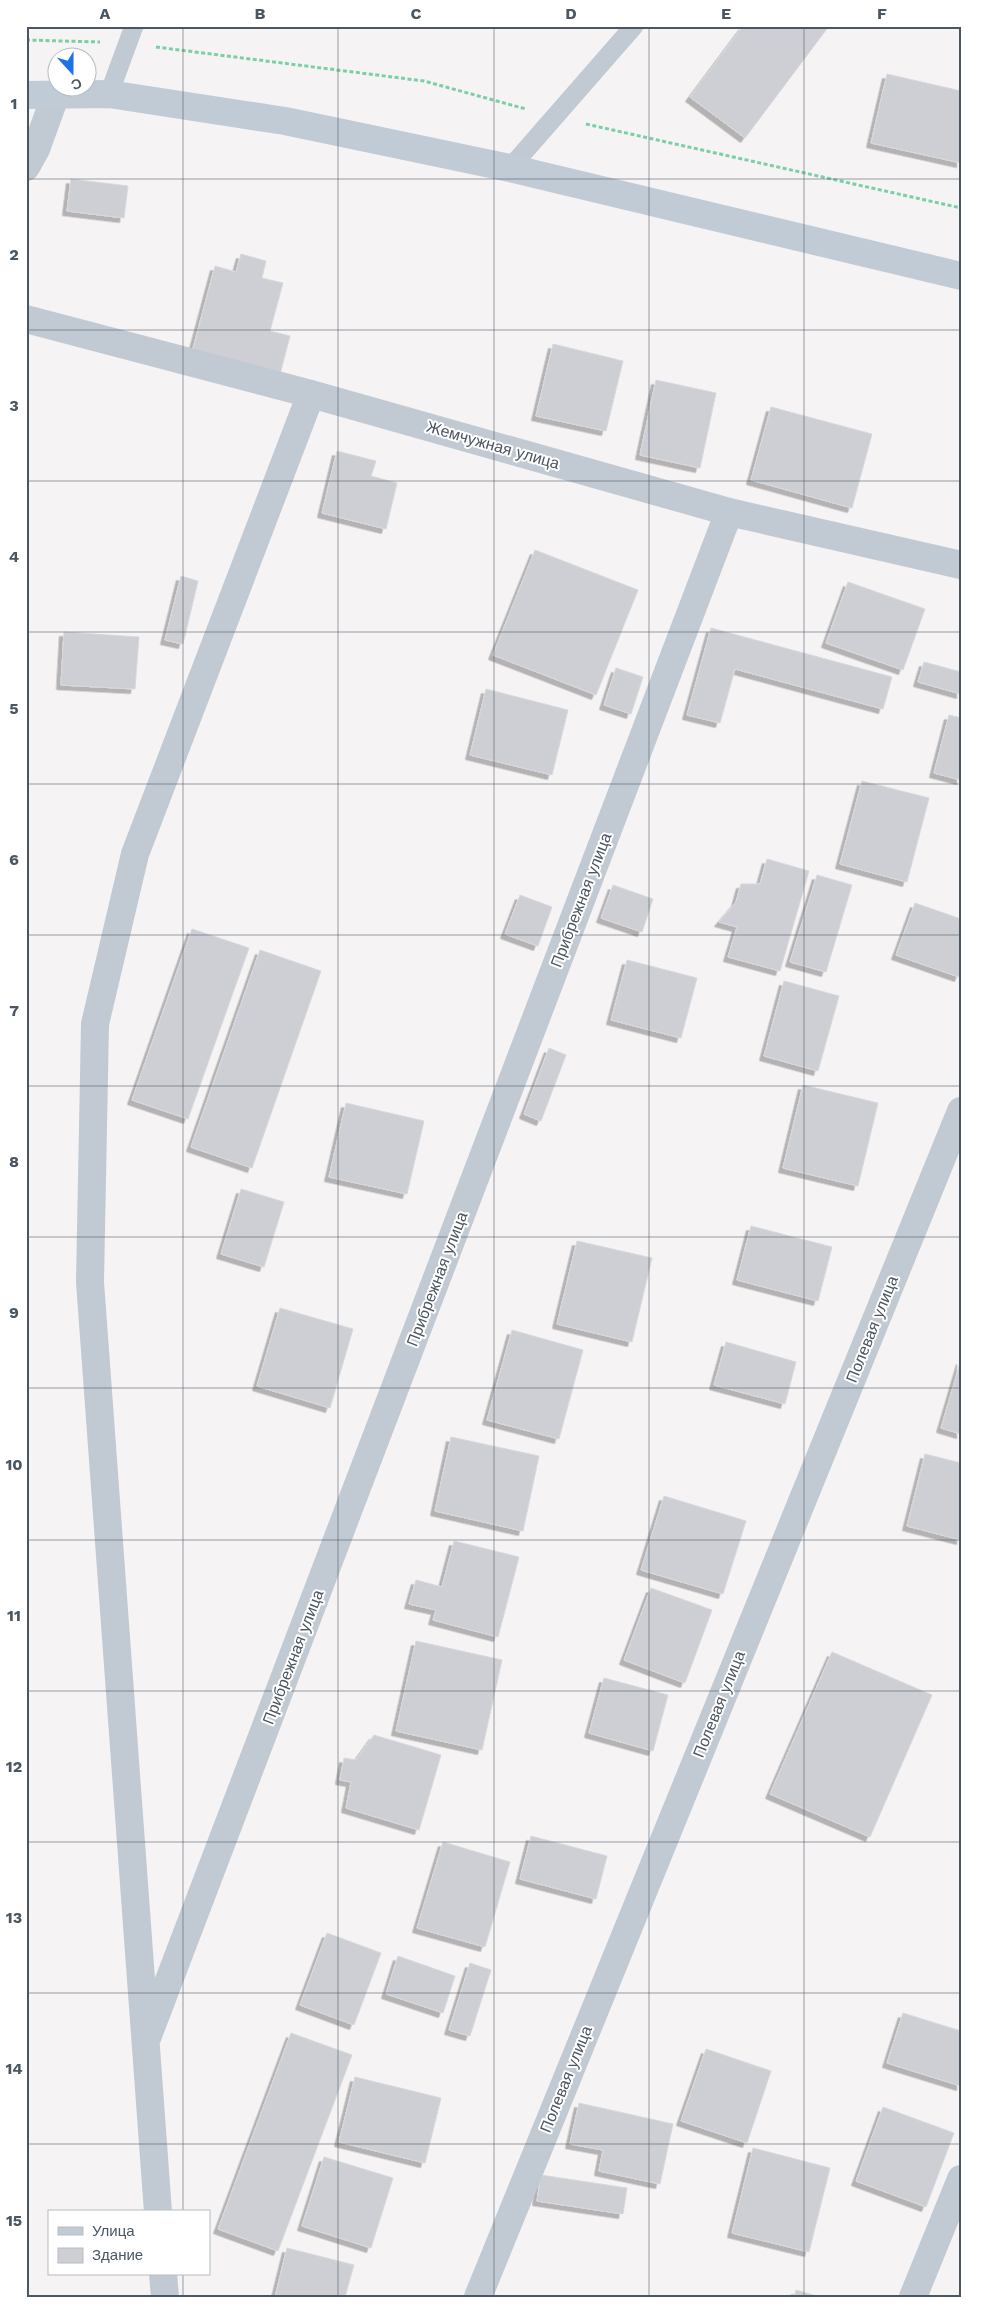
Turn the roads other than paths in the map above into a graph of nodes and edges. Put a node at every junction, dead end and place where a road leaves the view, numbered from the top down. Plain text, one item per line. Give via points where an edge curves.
1 (634, 26) edge
2 (131, 35) edge
3 (48, 94) edge
4 (98, 94) edge
5 (110, 94) junction
6 (26, 95) edge
7 (55, 98) edge
8 (26, 167) edge
9 (510, 168) junction
10 (961, 276) edge
11 (26, 320) edge
12 (311, 394) junction
13 (729, 512) junction
14 (961, 565) edge
15 (961, 1111) edge
16 (144, 2046) junction
17 (961, 2179) edge
18 (158, 2210) edge
19 (163, 2276) edge
20 (165, 2297) edge
21 (478, 2297) edge
22 (913, 2297) edge

1 - 9 lane
2 - 5 lane
3 - 6 street
4 - 5 street
5 - 9 street via 285,121
7 - 8 street via 36,150
9 - 10 street
11 - 12 street, Жемчужная улица
12 - 13 street, Жемчужная улица
12 - 16 street via 135,854 95,1024 90,1282
13 - 14 street, Жемчужная улица
13 - 16 street, Прибрежная улица
15 - 21 street, Полевая улица
16 - 18 street
17 - 22 street
19 - 20 street

